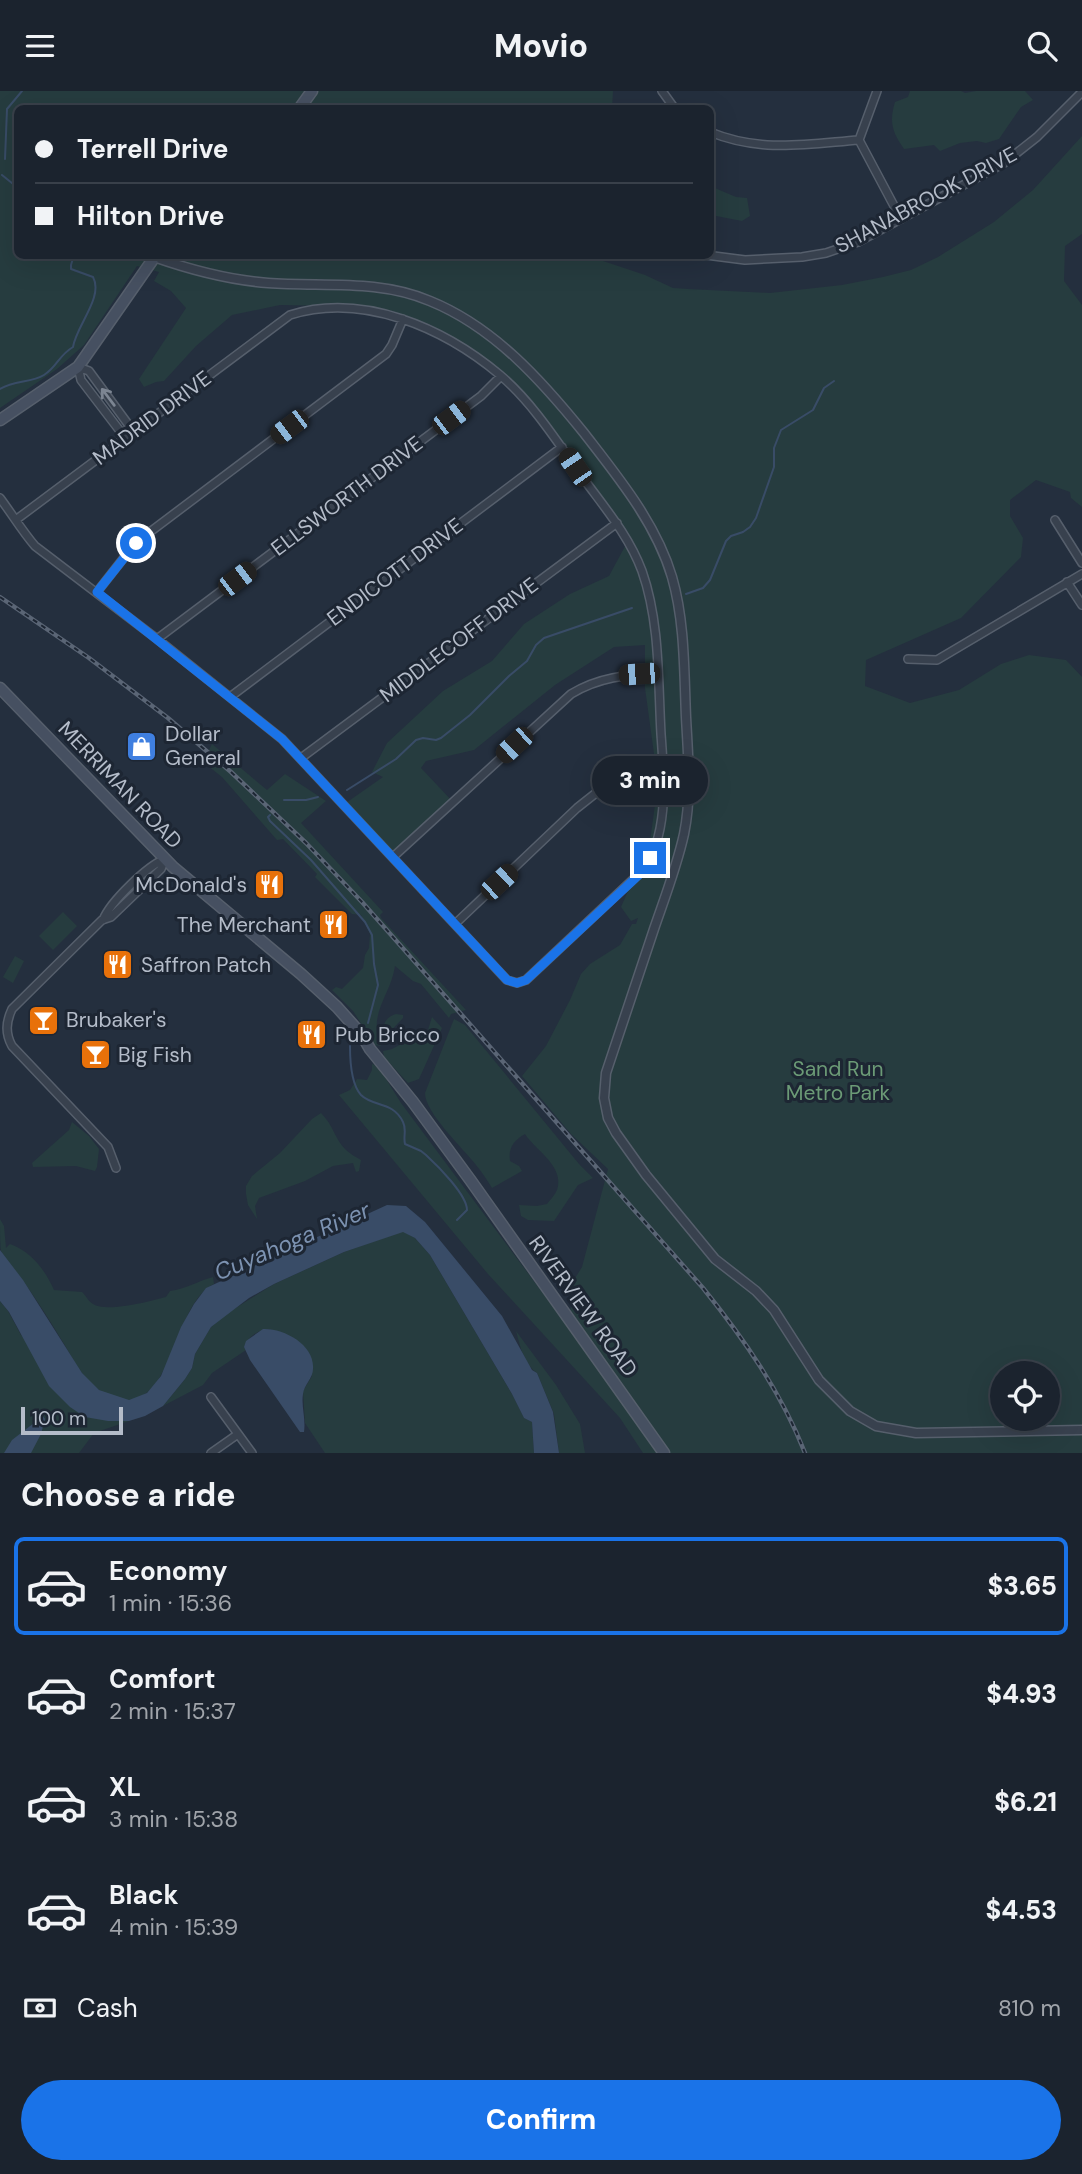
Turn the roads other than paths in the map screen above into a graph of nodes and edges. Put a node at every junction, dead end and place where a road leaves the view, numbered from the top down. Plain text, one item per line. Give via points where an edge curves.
1 (877, 91) edge
2 (1082, 92) edge
3 (714, 133) edge
4 (859, 141) junction
5 (901, 219) junction
6 (714, 256) edge
7 (153, 259) edge
8 (164, 259) edge
9 (403, 320) junction
10 (78, 367) junction
11 (501, 376) junction
12 (0, 420) edge
13 (129, 434) junction
14 (562, 447) junction
15 (0, 498) edge
16 (17, 519) junction
17 (1055, 520) dead end
18 (617, 523) junction
19 (1082, 563) edge
20 (1082, 573) edge
21 (1067, 582) junction
22 (97, 592) junction
23 (1082, 605) edge
24 (158, 639) junction
25 (908, 659) dead end
26 (657, 673) junction
27 (0, 688) edge
28 (230, 697) junction
29 (301, 758) junction
30 (663, 780) junction
31 (393, 857) junction
32 (165, 859) junction
33 (455, 924) junction
34 (116, 1168) dead end
35 (471, 1181) joint
36 (211, 1397) dead end
37 (1082, 1430) edge
38 (238, 1434) junction
39 (211, 1453) edge
40 (252, 1453) edge
41 (664, 1453) edge

1 - 4 street
2 - 5 street, SHANABROOK DRIVE via 1015,155
3 - 4 street via 760,146
4 - 5 street
5 - 6 street, SHANABROOK DRIVE via 841,249 812,255 745,260
7 - 10 main road
8 - 37 street via 241,279 374,286 430,300 472,323 516,358 602,457 649,525 673,580 683,651 689,781 680,850 606,1073 608,1118 646,1175 711,1255 774,1310 819,1380 861,1418 884,1428 916,1433
9 - 11 street via 453,343
9 - 13 street, MADRID DRIVE via 354,309 308,310 286,317
9 - 22 street via 386,354 142,538
10 - 12 main road
10 - 13 street via 89,371 128,424
11 - 14 street
11 - 24 street, ELLSWORTH DRIVE
13 - 16 street, MADRID DRIVE
14 - 18 street
14 - 28 street, ENDICOTT DRIVE
15 - 16 street
16 - 22 street via 34,546
17 - 19 street
18 - 26 street via 645,581
18 - 29 street, MIDDLECOFF DRIVE
20 - 21 street
21 - 23 street
21 - 25 street via 937,660
22 - 24 street
24 - 28 street
26 - 30 street
26 - 31 street via 596,681 571,694
27 - 32 main road, MERRIMAN ROAD
28 - 29 street
29 - 31 street
30 - 33 street via 620,783 596,793
30 - 33 street via 659,828 645,868 526,980 507,980
31 - 33 street
32 - 34 street via 161,869 135,888 12,1009 7,1023 12,1046 108,1147
32 - 35 main road, MERRIMAN ROAD via 341,1011
35 - 41 main road, RIVERVIEW ROAD
36 - 38 street
38 - 39 street
38 - 40 street

